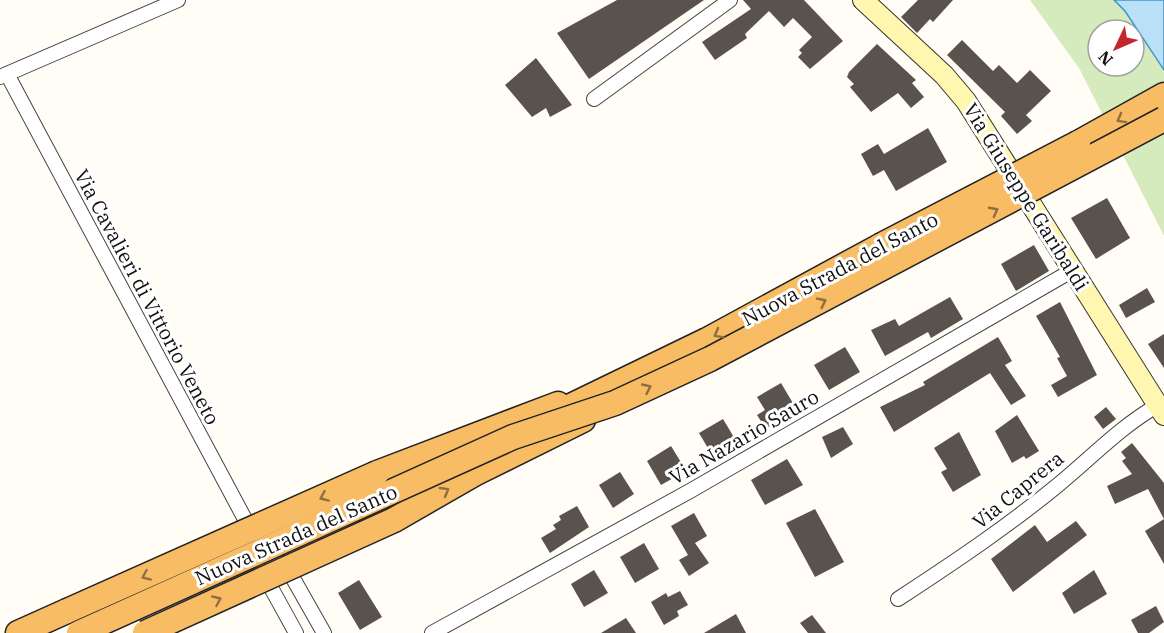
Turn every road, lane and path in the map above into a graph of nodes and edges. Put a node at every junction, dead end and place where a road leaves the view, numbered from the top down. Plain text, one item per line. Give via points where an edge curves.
1 (178, 0) edge
2 (730, 0) edge
3 (863, 0) edge
4 (3, 75) edge
5 (1164, 95) edge
6 (594, 99) dead end
7 (1164, 119) edge
8 (1073, 270) junction
9 (609, 397) junction
10 (1161, 410) edge
11 (255, 538) junction
12 (898, 599) dead end
13 (18, 633) edge
14 (79, 633) edge
15 (145, 633) edge
16 (296, 633) edge
17 (324, 633) edge
18 (432, 633) edge

1 - 4 street
2 - 6 street
3 - 8 main road, Via Giuseppe Garibaldi via 944,75 966,101
4 - 11 street, Via Cavalieri di Vittorio Veneto
5 -> 9 highway, Nuova Strada del Santo, bridge via 707,340
9 -> 7 highway, Nuova Strada del Santo, bridge via 710,359
8 - 10 main road, Via Giuseppe Garibaldi
8 - 18 street, Via Nazario Sauro via 690,491
9 -> 13 highway, bridge via 538,410 377,473
9 - 14 highway, Nuova Strada del Santo, bridge
15 -> 9 highway, bridge via 394,520 474,474 551,438
10 - 12 street, Via Caprera via 1131,422 988,540
11 - 16 street, Via Cavalieri di Vittorio Veneto via 269,584
11 - 17 street, Via Cavalieri di Vittorio Veneto via 290,573

